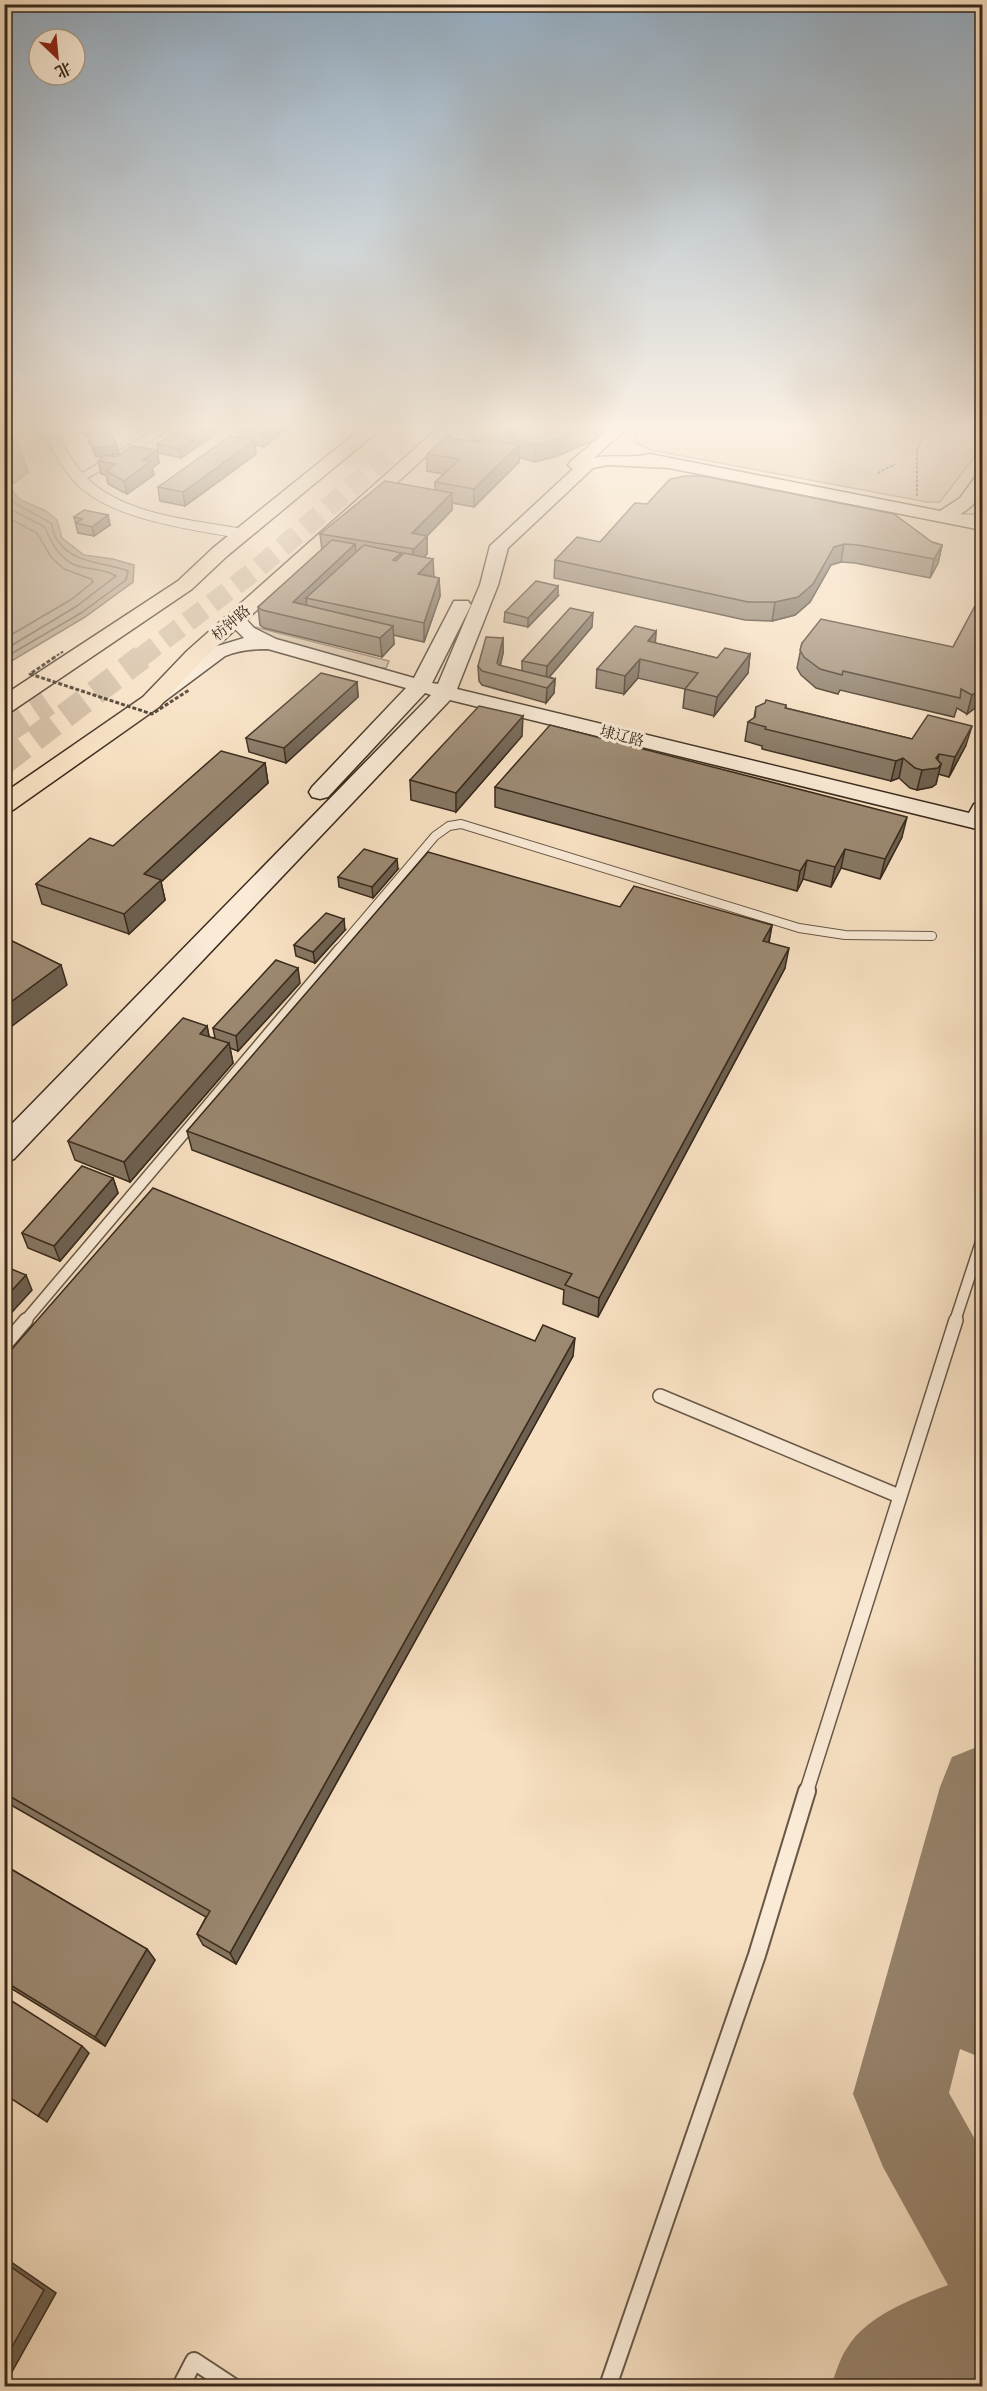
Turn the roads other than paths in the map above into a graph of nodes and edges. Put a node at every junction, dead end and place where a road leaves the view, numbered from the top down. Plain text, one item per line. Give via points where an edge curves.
1 (237, 540) edge
2 (324, 540) edge
3 (499, 540) edge
4 (506, 540) edge
5 (235, 619) junction
6 (269, 643) junction
7 (420, 687) junction
8 (444, 693) junction
9 (151, 702) junction
10 (4, 706) edge
11 (4, 806) edge
12 (981, 818) edge
13 (932, 936) dead end
14 (4, 1124) edge
15 (4, 1151) edge
16 (982, 1239) edge
17 (4, 1346) edge
18 (660, 1396) dead end
19 (899, 1496) junction
20 (181, 2386) edge
21 (232, 2386) edge
22 (608, 2386) edge

1 - 10 highway via 185,585
2 - 5 highway, 枋钟路
3 - 7 main road
4 - 8 main road via 499,546 489,585
5 - 6 main road via 243,629
5 - 9 highway, 枋钟路 via 169,679
6 - 7 main road, 埭辽路
6 - 9 main road via 223,650
7 - 8 main road, 埭辽路
7 - 14 main road
8 - 12 main road, 埭辽路
8 - 15 main road
9 - 11 highway, 枋钟路
13 - 17 lane via 845,935 799,928 461,824 449,826 435,836
16 - 19 lane
18 - 19 lane
19 - 22 lane via 757,1955
20 - 21 lane via 194,2361

